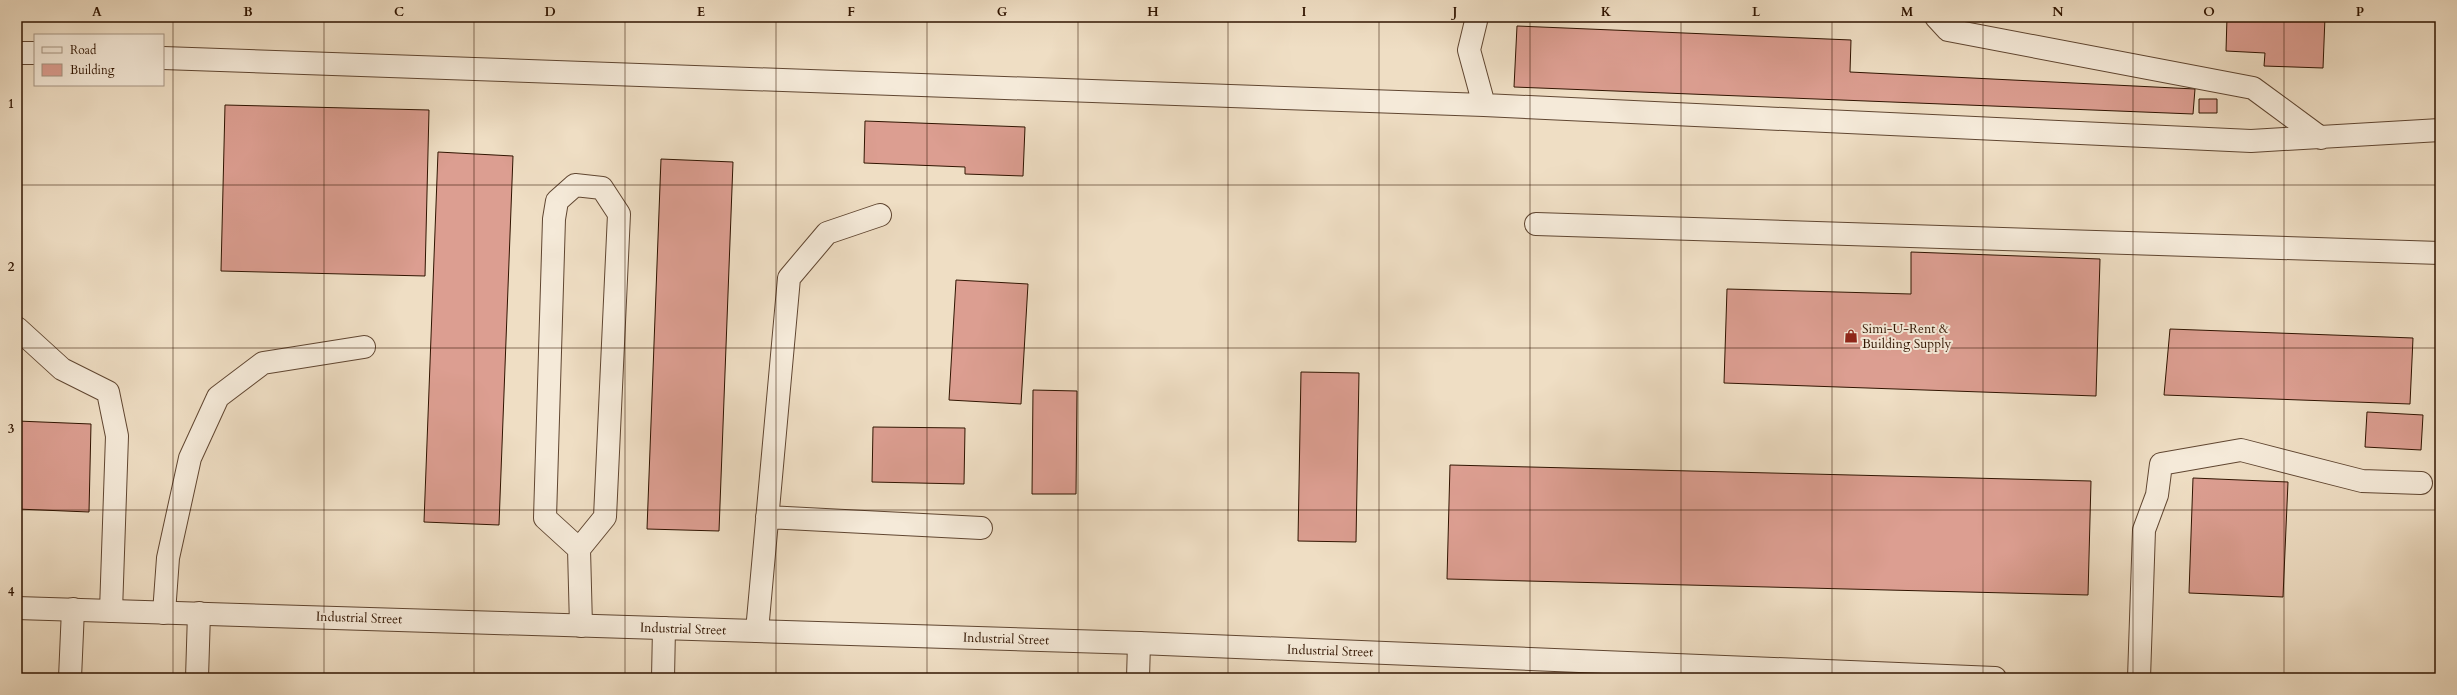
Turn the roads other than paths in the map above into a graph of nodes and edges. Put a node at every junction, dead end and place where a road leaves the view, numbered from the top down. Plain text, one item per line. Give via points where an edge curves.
1 (1477, 17) edge
2 (1936, 17) edge
3 (17, 53) edge
4 (34, 53) edge
5 (164, 58) edge
6 (1484, 105) junction
7 (2440, 130) edge
8 (2321, 138) junction
9 (880, 214) dead end
10 (1536, 224) dead end
11 (2440, 253) edge
12 (17, 328) edge
13 (364, 347) dead end
14 (2422, 483) dead end
15 (767, 517) junction
16 (981, 528) dead end
17 (579, 549) junction
18 (17, 608) edge
19 (73, 609) junction
20 (111, 611) junction
21 (164, 613) junction
22 (199, 613) junction
23 (581, 626) junction
24 (664, 628) junction
25 (757, 631) junction
26 (1139, 643) junction
27 (1882, 676) edge
28 (70, 678) edge
29 (197, 678) edge
30 (663, 678) edge
31 (1138, 678) edge
32 (1995, 678) edge
33 (2139, 678) edge

1 - 6 street via 1469,50
2 - 8 street via 1948,30 2254,88
3 - 4 street
5 - 6 street
6 - 8 street via 2242,140
7 - 8 street
9 - 15 street via 827,233 789,278
10 - 11 street
12 - 20 street via 62,369 108,392 117,436
13 - 21 street via 263,363 218,397 190,458 168,558
14 - 33 street via 2362,481 2241,450 2161,464 2157,495 2144,530
15 - 16 street
15 - 25 street
17 - 17 street via 605,517 619,214 602,188 575,185 557,201 554,219 545,518
17 - 23 street
18 - 19 street, Industrial Street
19 - 20 street, Industrial Street
19 - 28 street
20 - 21 street, Industrial Street
21 - 22 street, Industrial Street
22 - 23 street, Industrial Street
22 - 29 street
23 - 24 street, Industrial Street
24 - 25 street, Industrial Street
24 - 30 street
25 - 26 street, Industrial Street
26 - 27 street, Industrial Street
26 - 31 street
27 - 32 street, Industrial Street

